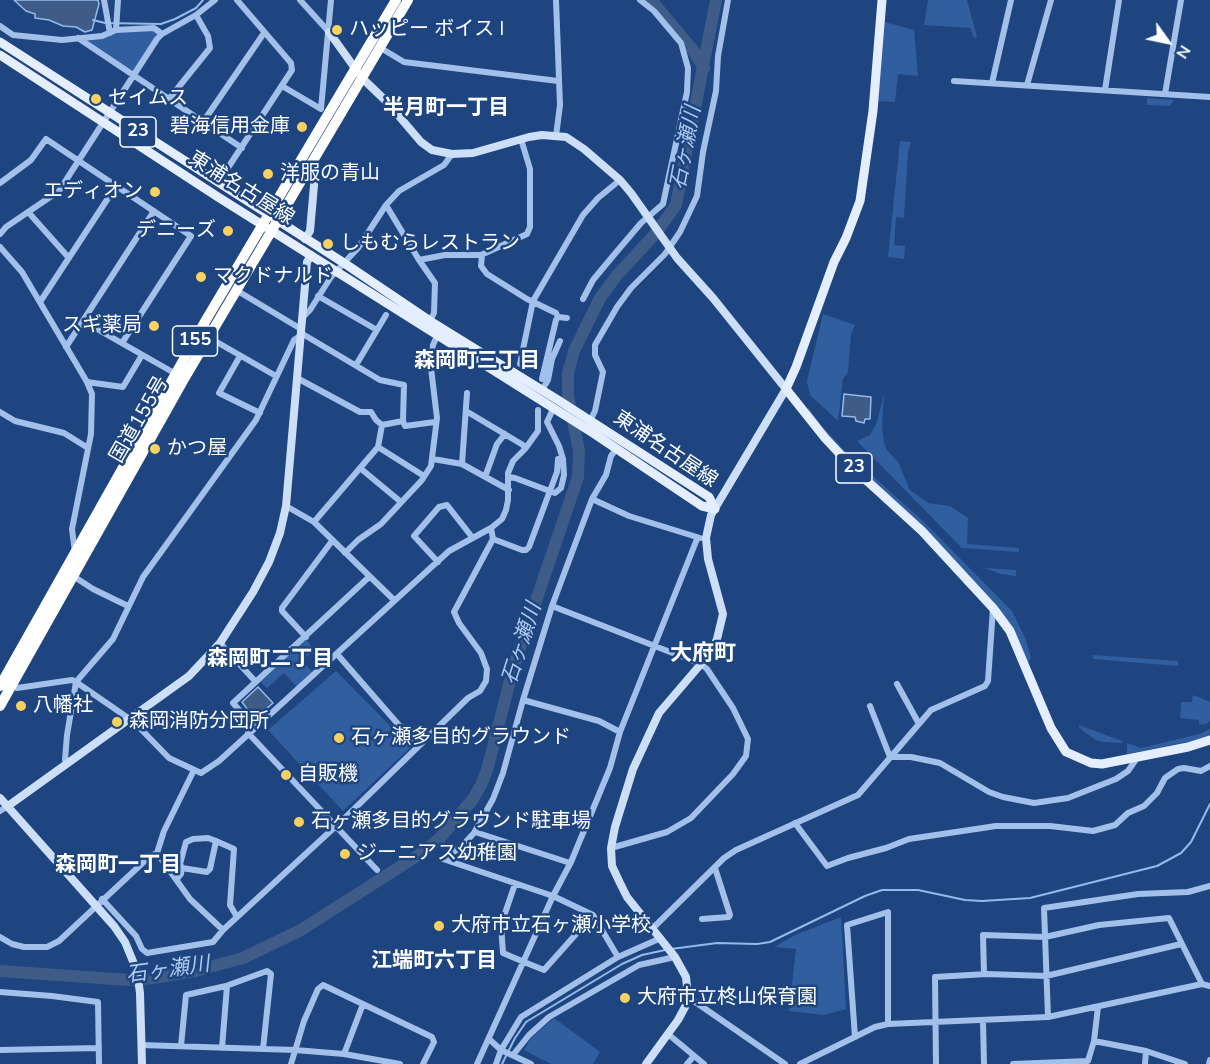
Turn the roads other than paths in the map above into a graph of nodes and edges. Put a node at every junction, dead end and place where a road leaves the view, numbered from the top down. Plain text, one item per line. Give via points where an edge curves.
1 (104, 0) edge
2 (118, 0) edge
3 (215, 0) edge
4 (237, 0) edge
5 (300, 0) edge
6 (331, 0) edge
7 (396, 0) edge
8 (408, 0) edge
9 (556, 0) edge
10 (640, 0) edge
11 (728, 0) edge
12 (882, 0) edge
13 (1011, 0) edge
14 (1051, 0) edge
15 (1119, 0) edge
16 (1181, 0) edge
17 (196, 15) junction
18 (0, 27) edge
19 (113, 32) junction
20 (329, 32) junction
21 (264, 33) junction
22 (162, 34) junction
23 (78, 38) junction
24 (0, 42) edge
25 (380, 47) junction
26 (0, 55) edge
27 (358, 73) junction
28 (133, 76) junction
29 (558, 81) junction
30 (954, 81) dead end
31 (992, 83) junction
32 (1027, 85) junction
33 (282, 86) junction
34 (1105, 90) junction
35 (1165, 94) junction
36 (1210, 97) edge
37 (169, 99) junction
38 (108, 112) junction
39 (103, 121) junction
40 (203, 122) junction
41 (556, 136) junction
42 (521, 139) junction
43 (242, 147) junction
44 (452, 154) junction
45 (78, 160) junction
46 (315, 174) dead end
47 (620, 180) junction
48 (0, 183) edge
49 (218, 183) junction
50 (116, 186) junction
51 (386, 205) junction
52 (154, 211) junction
53 (29, 213) junction
54 (650, 219) junction
55 (270, 223) junction
56 (0, 234) edge
57 (305, 239) junction
58 (669, 246) junction
59 (0, 247) edge
60 (311, 255) junction
61 (482, 255) junction
62 (69, 258) junction
63 (419, 260) junction
64 (344, 263) junction
65 (336, 271) junction
66 (236, 290) junction
67 (318, 296) junction
68 (583, 299) dead end
69 (532, 301) junction
70 (40, 302) junction
71 (386, 315) dead end
72 (558, 317) junction
73 (302, 318) junction
74 (567, 318) dead end
75 (83, 321) junction
76 (430, 321) junction
77 (377, 330) junction
78 (300, 333) junction
79 (437, 336) junction
80 (208, 337) junction
81 (560, 341) dead end
82 (123, 344) junction
83 (66, 347) junction
84 (142, 355) junction
85 (240, 356) junction
86 (520, 364) dead end
87 (356, 365) junction
88 (176, 374) junction
89 (276, 376) junction
90 (297, 378) junction
91 (542, 379) dead end
92 (87, 382) junction
93 (786, 389) junction
94 (542, 390) junction
95 (466, 393) dead end
96 (557, 407) junction
97 (538, 410) dead end
98 (466, 411) junction
99 (0, 412) edge
100 (260, 413) junction
101 (588, 420) junction
102 (403, 422) junction
103 (435, 422) junction
104 (382, 424) junction
105 (505, 434) junction
106 (378, 447) junction
107 (88, 448) junction
108 (525, 449) junction
109 (616, 449) junction
110 (433, 459) junction
111 (558, 459) dead end
112 (462, 464) junction
113 (360, 468) junction
114 (424, 476) junction
115 (485, 477) junction
116 (508, 477) junction
117 (509, 490) junction
118 (550, 491) junction
119 (592, 499) junction
120 (401, 502) junction
121 (286, 506) junction
122 (715, 508) junction
123 (314, 522) junction
124 (491, 528) junction
125 (472, 537) junction
126 (493, 538) junction
127 (702, 538) junction
128 (332, 541) junction
129 (345, 553) junction
130 (75, 554) junction
131 (438, 562) junction
132 (73, 576) junction
133 (369, 577) junction
134 (394, 600) junction
135 (128, 606) junction
136 (552, 606) junction
137 (993, 608) junction
138 (306, 637) junction
139 (220, 643) junction
140 (655, 645) junction
141 (337, 654) junction
142 (701, 664) junction
143 (255, 681) junction
144 (76, 682) junction
145 (897, 684) dead end
146 (0, 686) edge
147 (17, 688) dead end
148 (523, 700) junction
149 (0, 706) edge
150 (870, 706) dead end
151 (129, 718) junction
152 (919, 724) junction
153 (254, 728) junction
154 (620, 732) junction
155 (248, 733) junction
156 (1210, 740) edge
157 (418, 747) junction
158 (890, 758) junction
159 (1137, 758) junction
160 (67, 763) junction
161 (1210, 766) edge
162 (194, 770) junction
163 (0, 798) edge
164 (4, 809) edge
165 (795, 823) junction
166 (335, 826) junction
167 (475, 832) junction
168 (216, 841) junction
169 (611, 848) junction
170 (157, 853) junction
171 (570, 863) junction
172 (182, 868) junction
173 (715, 868) junction
174 (377, 870) dead end
175 (177, 879) junction
176 (516, 884) junction
177 (1210, 886) edge
178 (553, 896) junction
179 (99, 902) junction
180 (592, 915) junction
181 (237, 917) junction
182 (702, 919) dead end
183 (652, 928) junction
184 (223, 930) junction
185 (0, 937) edge
186 (1045, 937) junction
187 (664, 942) junction
188 (1181, 944) junction
189 (674, 955) junction
190 (618, 957) junction
191 (524, 962) junction
192 (984, 974) junction
193 (1046, 976) junction
194 (1202, 984) junction
195 (227, 986) junction
196 (1210, 986) edge
197 (0, 992) edge
198 (688, 997) junction
199 (363, 1004) junction
200 (1098, 1007) junction
201 (1048, 1017) junction
202 (983, 1021) junction
203 (934, 1022) junction
204 (888, 1024) junction
205 (668, 1034) junction
206 (855, 1037) junction
207 (489, 1039) junction
208 (1094, 1041) junction
209 (141, 1045) junction
210 (181, 1047) junction
211 (99, 1048) junction
212 (222, 1048) junction
213 (263, 1049) junction
214 (0, 1050) edge
215 (295, 1050) junction
216 (501, 1050) junction
217 (1146, 1051) junction
218 (344, 1054) junction
219 (513, 1055) junction
220 (694, 1056) junction
221 (1081, 1062) edge
222 (99, 1064) edge
223 (142, 1064) edge
224 (291, 1064) edge
225 (400, 1064) edge
226 (423, 1064) edge
227 (477, 1064) edge
228 (496, 1064) edge
229 (531, 1064) edge
230 (646, 1064) edge
231 (687, 1064) edge
232 (704, 1064) edge
233 (785, 1064) edge
234 (800, 1064) edge
235 (936, 1064) edge
236 (984, 1064) edge
237 (1013, 1064) edge
238 (1145, 1064) edge
239 (1185, 1064) edge

1 - 19 street
2 - 19 street
3 - 17 street
4 - 21 street
5 - 20 street
6 - 20 street
7 - 27 highway, 国道155号 / 155
8 - 25 highway, 国道155号 / 155
9 - 29 street
10 - 54 street via 681,43 688,68 687,92 665,199
11 - 58 street via 697,196
12 - 93 main road via 873,111 860,201
13 - 31 street
14 - 32 street
15 - 34 street
16 - 35 street
17 - 22 street
17 - 37 street via 210,48
18 - 23 street via 13,35
19 - 22 street via 154,28
19 - 23 street
20 - 27 street
20 - 33 street via 321,109
21 - 33 street via 291,63 292,70
21 - 40 street
22 - 28 street
23 - 28 street
24 - 38 main road, 東浦名古屋線 / 23
25 - 27 highway, 国道155号 / 155
25 - 29 street via 404,62
26 - 39 main road, 東浦名古屋線 / 23
27 - 44 street via 421,142 432,150
27 - 55 highway, 国道155号 / 155
28 - 37 street
28 - 38 street
29 - 41 street
30 - 31 street
31 - 32 street
32 - 34 street
33 - 43 street
34 - 35 street
35 - 36 street
37 - 40 street
38 - 39 street
38 - 49 main road, 東浦名古屋線 / 23
39 - 45 street
39 - 55 main road, 東浦名古屋線 / 23
40 - 43 street
41 - 42 street
41 - 47 street via 574,142
42 - 44 street via 472,153
42 - 61 street via 530,169 530,231
43 - 49 street
44 - 51 street via 444,165 399,191
45 - 48 street via 46,139 31,160
45 - 50 street
45 - 53 street via 59,191
46 - 57 street via 310,231
47 - 54 street
47 - 69 street via 583,215
49 - 55 main road, 東浦名古屋線 / 23
50 - 52 street
50 - 62 street
51 - 63 street
51 - 64 street
52 - 75 street
52 - 82 street via 192,236
53 - 56 street
53 - 62 street
54 - 58 street
54 - 68 street via 641,223 601,270
55 - 57 main road, 東浦名古屋線 / 23
55 - 60 main road, 東浦名古屋線 / 23
55 - 66 highway, 国道155号 / 155
55 - 88 highway, 国道155号 / 155 via 206,320
57 - 64 main road, 東浦名古屋線 / 23
58 - 93 street
58 - 101 street via 631,288 595,345 603,372 595,411
59 - 70 street via 22,272
60 - 65 main road, 東浦名古屋線 / 23
60 - 73 street
61 - 63 street
61 - 69 street via 481,266 487,274
62 - 70 street
63 - 76 street via 435,283
64 - 65 street
64 - 76 main road, 東浦名古屋線 / 23
65 - 67 street
65 - 79 main road, 東浦名古屋線 / 23
66 - 78 street
66 - 80 highway, 国道155号 / 155
67 - 73 street
67 - 77 street
69 - 72 street
69 - 86 street
70 - 83 street
71 - 77 street
72 - 74 street
72 - 91 street
73 - 78 street
75 - 82 street
75 - 83 street
76 - 94 main road, 東浦名古屋線 / 23
77 - 87 street
78 - 87 street
78 - 89 street
78 - 90 street
79 - 96 main road, 東浦名古屋線 / 23
79 - 103 street via 431,368
80 - 85 street
80 - 132 highway, 国道155号 / 155
81 - 94 street
82 - 84 street
83 - 92 street
84 - 88 street
84 - 92 street via 123,387
85 - 89 street
85 - 100 street via 219,393
87 - 102 street via 380,380 404,386
88 - 130 highway, 国道155号 / 155
89 - 100 street
90 - 104 street via 360,412 371,412
90 - 121 street
92 - 107 street via 92,394
93 - 122 street
93 - 137 main road, 23 via 854,469 922,531
94 - 96 main road, 東浦名古屋線 / 23
95 - 98 street
96 - 101 main road, 東浦名古屋線 / 23
96 - 109 main road, 東浦名古屋線 / 23
96 - 118 street via 548,417 548,426 565,468 561,488 556,493
97 - 108 street via 538,430
98 - 105 street
98 - 112 street
99 - 107 street via 15,421 64,433
100 - 135 street via 149,567
101 - 122 main road, 東浦名古屋線 / 23 via 709,497
102 - 103 street via 405,426
102 - 104 street
103 - 110 street
104 - 106 street
105 - 108 street
105 - 115 street via 497,444
106 - 113 street
106 - 114 street
107 - 130 street via 74,516
108 - 116 street via 513,461
109 - 119 street
109 - 122 main road, 東浦名古屋線 / 23 via 702,506
110 - 112 street
110 - 114 street
111 - 118 street
112 - 115 street
113 - 120 street
113 - 123 street
114 - 120 street
115 - 117 street
116 - 117 street
116 - 118 street
117 - 124 street via 502,519
118 - 126 street via 526,550
119 - 127 street via 629,516
119 - 136 street
120 - 129 street
121 - 123 street
121 - 139 street via 269,562
122 - 127 street
123 - 128 street
124 - 125 street
124 - 126 street
125 - 131 street
125 - 131 street via 447,505 439,507 414,536
126 - 157 street via 454,612 481,653 487,669 486,681
127 - 140 street
127 - 142 street via 723,614 712,651
128 - 129 street
128 - 138 street via 282,608
129 - 133 street
130 - 146 highway, 国道155号 / 155
131 - 134 street
132 - 135 street
132 - 149 highway, 国道155号 / 155
133 - 134 street
133 - 138 street
134 - 141 street
135 - 144 street via 113,639
136 - 140 street
136 - 148 street
137 - 152 street via 985,686 931,710
137 - 159 main road, 23 via 1010,631 1043,710 1066,752 1090,763
138 - 143 street
139 - 143 street
139 - 151 street via 189,676
140 - 142 street
140 - 154 street
141 - 153 street
141 - 157 street
142 - 169 street via 650,728 633,769
142 - 169 street via 743,727 746,756 691,818 667,832
143 - 153 street via 233,703
144 - 147 street
144 - 151 street
144 - 160 street via 67,735
145 - 152 street
148 - 154 street via 599,720
148 - 167 street via 498,785
150 - 158 street
151 - 160 street
151 - 162 street via 169,759
152 - 158 street
153 - 155 street
154 - 171 street via 610,768
155 - 162 street via 206,771
155 - 166 street
156 - 159 main road, 23
157 - 166 street
158 - 159 street via 911,757 940,763 989,792 1034,803 1068,798 1116,779
158 - 165 street via 858,795
160 - 164 street
161 - 165 street via 1202,771 1178,769 1165,778 1144,806 1115,825 1093,831 996,826 909,839 827,866
162 - 170 street
163 - 164 street
164 - 179 street
165 - 173 street via 736,850
166 - 174 street
166 - 181 street
167 - 171 street
167 - 176 street via 443,859
168 - 172 street via 207,872
168 - 172 street via 193,838 186,842
168 - 181 street via 235,851 230,905
169 - 183 street via 612,866 627,897
170 - 175 street
170 - 179 street
171 - 178 street
172 - 175 street
173 - 182 street via 730,915
173 - 183 street
175 - 184 street via 190,899
176 - 178 street
176 - 191 street via 501,925 503,953
177 - 186 street via 1188,892 1138,894 1044,908
178 - 180 street
178 - 191 street
179 - 184 street via 136,936 147,953 213,942
179 - 185 street via 52,945 24,947
179 - 209 street via 135,964
180 - 190 street
180 - 191 street via 544,970
181 - 184 street
183 - 187 street
186 - 188 street via 1099,925 1169,918
186 - 192 street via 983,936
186 - 193 street
187 - 189 street
187 - 190 street
188 - 193 street
188 - 194 street
189 - 198 street via 686,977
189 - 219 street via 639,965 549,1017
190 - 216 street via 521,1017
191 - 207 street
192 - 193 street
192 - 203 street via 935,977
193 - 201 street
194 - 196 street
194 - 200 street
195 - 210 street via 186,995
195 - 212 street
195 - 213 street via 267,971 271,974
197 - 211 street via 98,1002
198 - 205 street
198 - 233 street
199 - 215 street via 323,985 313,1000
199 - 218 street
199 - 226 street via 432,1036 435,1042
200 - 201 street
200 - 208 street
201 - 202 street
202 - 203 street
202 - 236 street
203 - 204 street
203 - 235 street
204 - 206 street
204 - 206 street via 888,912 847,925
205 - 220 street
205 - 230 street
206 - 234 street
207 - 216 street
207 - 227 street
208 - 217 street
208 - 221 street via 1088,1061
209 - 210 street
209 - 223 street
210 - 212 street
211 - 214 street
211 - 222 street
212 - 213 street
213 - 215 street
215 - 218 street
215 - 224 street
216 - 219 street
216 - 228 street
217 - 238 street
217 - 239 street
218 - 225 street
219 - 229 street
220 - 231 street
220 - 232 street
221 - 237 street

